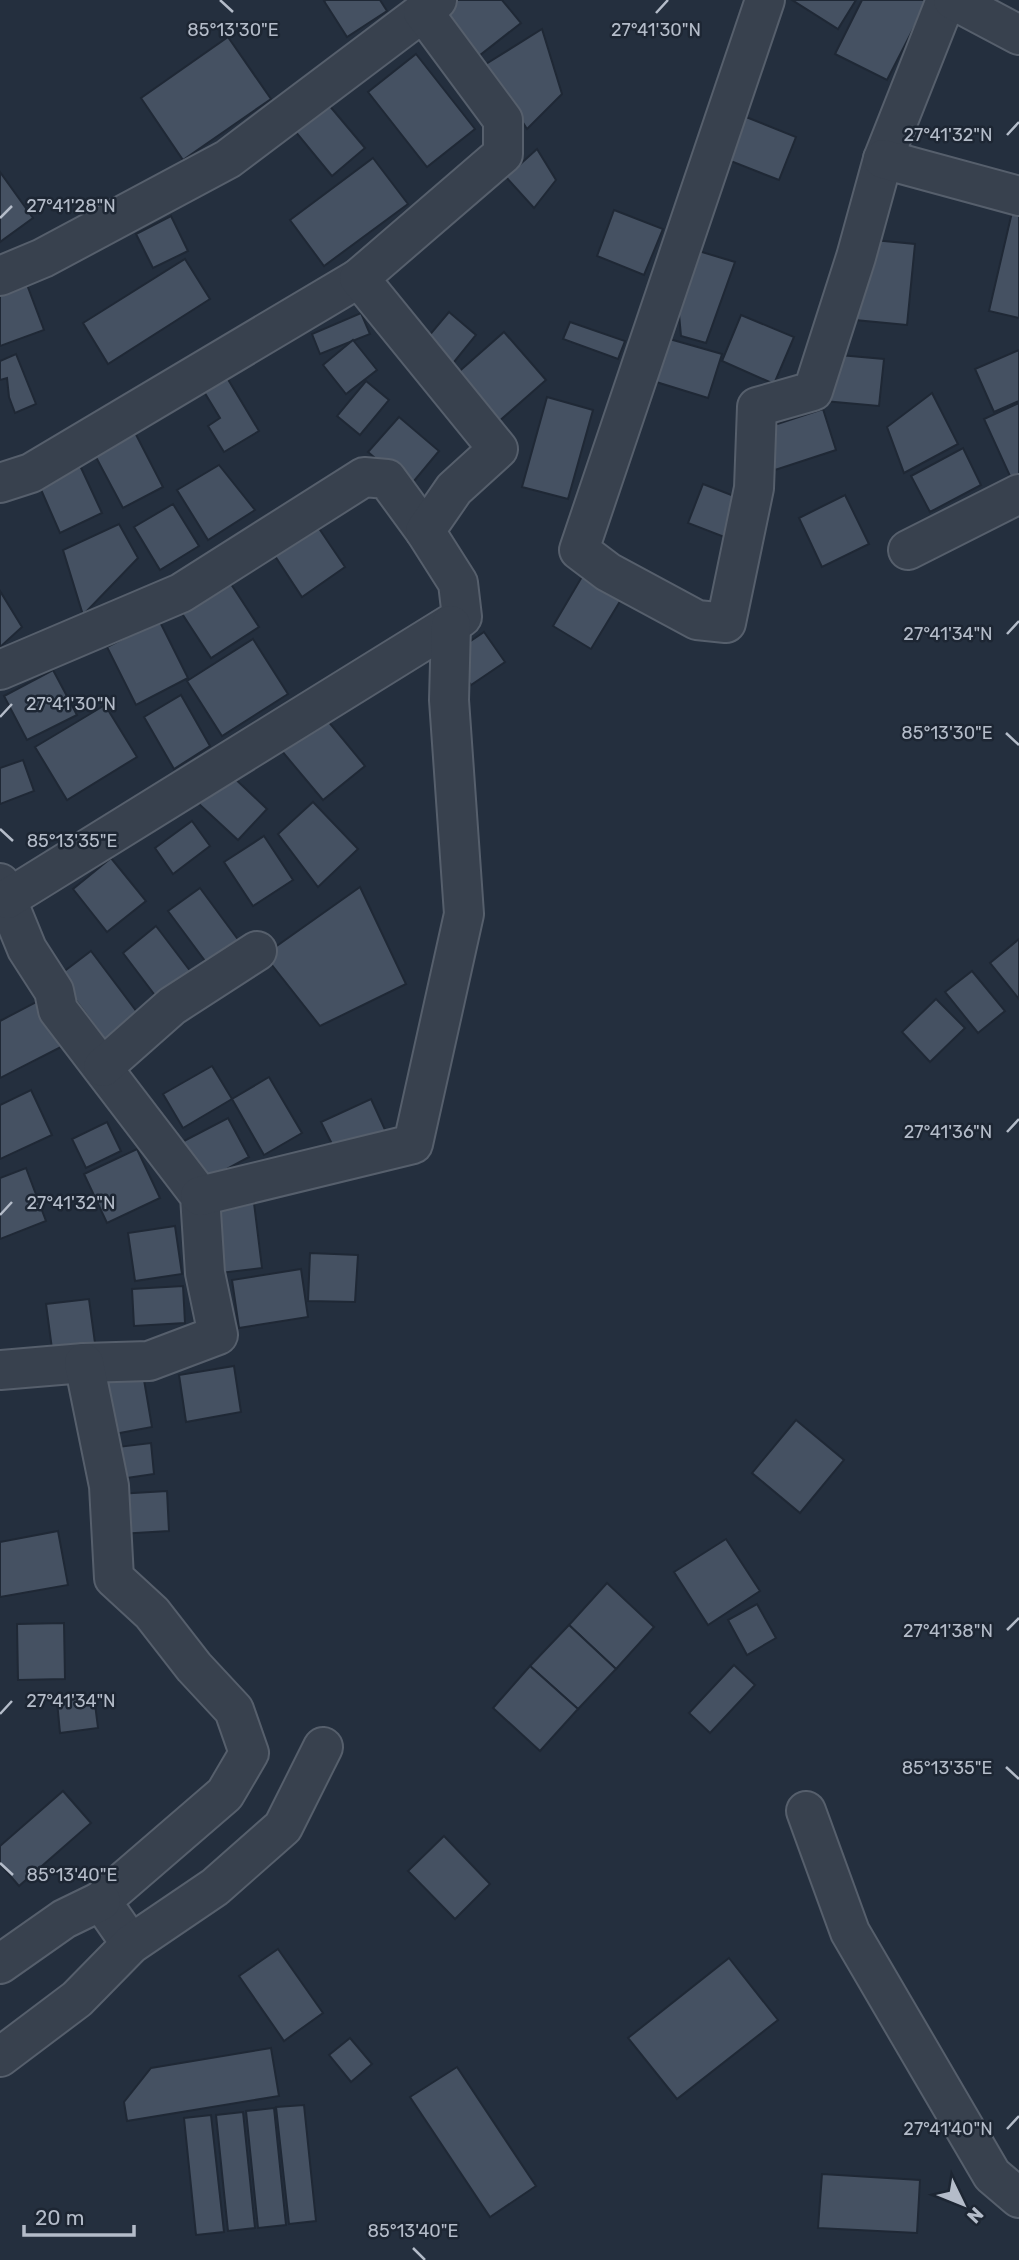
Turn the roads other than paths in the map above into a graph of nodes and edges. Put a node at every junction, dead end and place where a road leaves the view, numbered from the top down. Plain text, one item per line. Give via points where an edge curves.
1 (765, 0) edge
2 (946, 0) edge
3 (953, 0) edge
4 (430, 6) edge
5 (1019, 35) edge
6 (883, 159) junction
7 (1019, 196) edge
8 (0, 276) edge
9 (359, 278) junction
10 (0, 483) edge
11 (1019, 494) edge
12 (425, 531) junction
13 (908, 550) dead end
14 (451, 625) junction
15 (0, 670) edge
16 (4, 891) edge
17 (257, 951) dead end
18 (103, 1067) junction
19 (200, 1196) junction
20 (84, 1363) junction
21 (0, 1370) edge
22 (323, 1747) dead end
23 (806, 1811) dead end
24 (101, 1901) junction
25 (131, 1944) junction
26 (0, 1964) edge
27 (0, 2057) edge
28 (1019, 2198) edge

1 - 6 street via 579,550 608,572 697,620 726,623 754,488 757,407 813,391
2 - 6 street
3 - 5 street
4 - 8 street via 228,159 43,258
4 - 9 street via 503,120 503,154
6 - 7 street
9 - 10 street via 31,473
9 - 12 street via 498,449 454,489
11 - 13 street
12 - 14 street via 458,583 462,617
12 - 15 street via 387,479 364,477 181,593
14 - 16 street
14 - 19 street via 449,700 464,914 413,1144
16 - 18 street via 27,949 54,991 58,1010
17 - 18 street via 172,1006
18 - 19 street
19 - 20 street via 205,1273 218,1335 149,1361
20 - 21 street
20 - 24 street via 109,1486 114,1578 152,1613 234,1710 249,1753 225,1794
22 - 25 street via 283,1826 215,1887
23 - 28 street via 850,1933 992,2175
24 - 25 street
24 - 26 street via 64,1919
25 - 27 street via 77,1999

